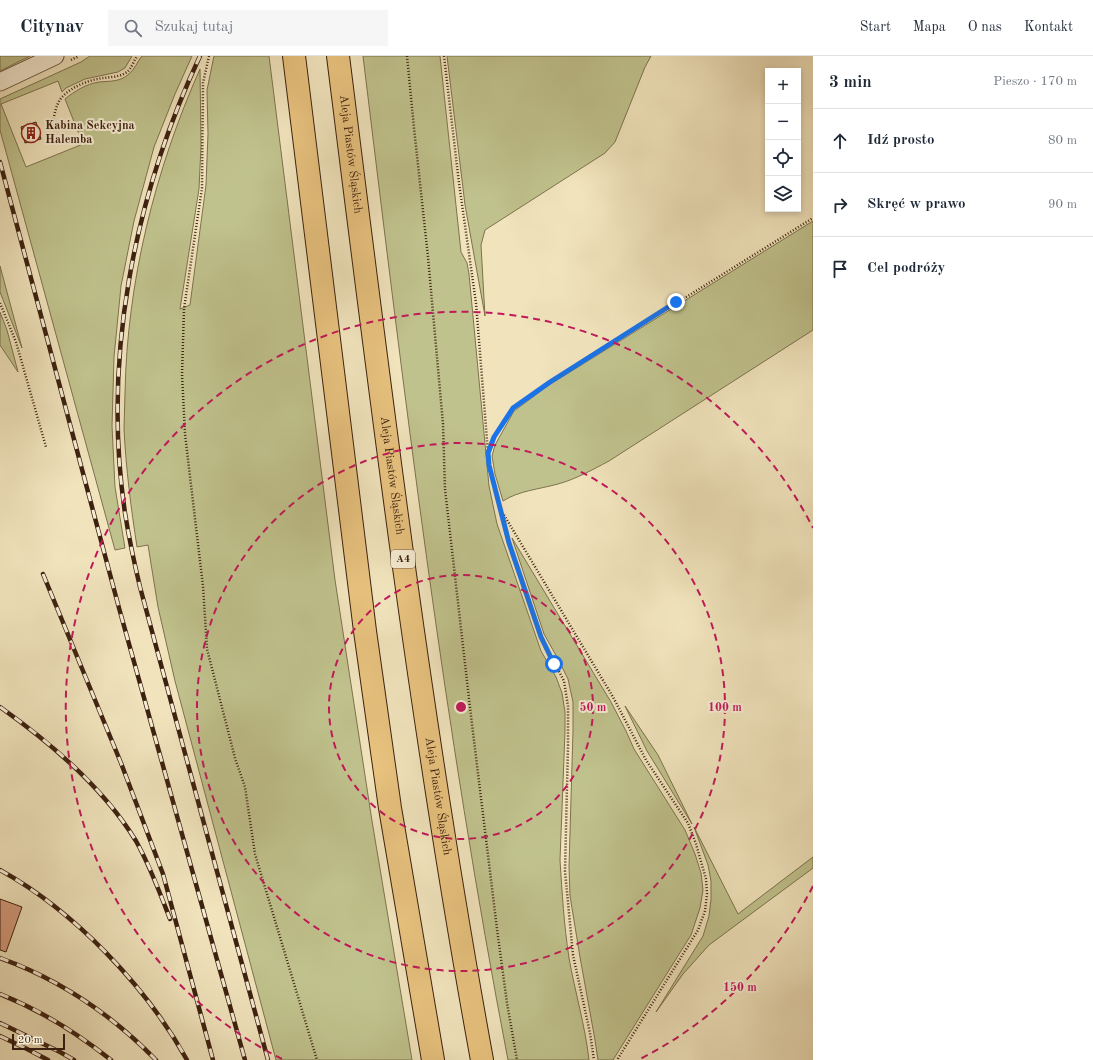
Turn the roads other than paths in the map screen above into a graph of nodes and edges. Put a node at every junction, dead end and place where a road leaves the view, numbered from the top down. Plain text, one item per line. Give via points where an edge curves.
1 (55, 56) edge
2 (294, 56) edge
3 (338, 56) edge
4 (0, 82) edge
5 (433, 1060) edge
6 (482, 1060) edge

1 - 4 street
2 - 5 highway via 365,631 390,808
3 - 6 highway, Aleja Piastów Śląskich / A4 via 428,739

